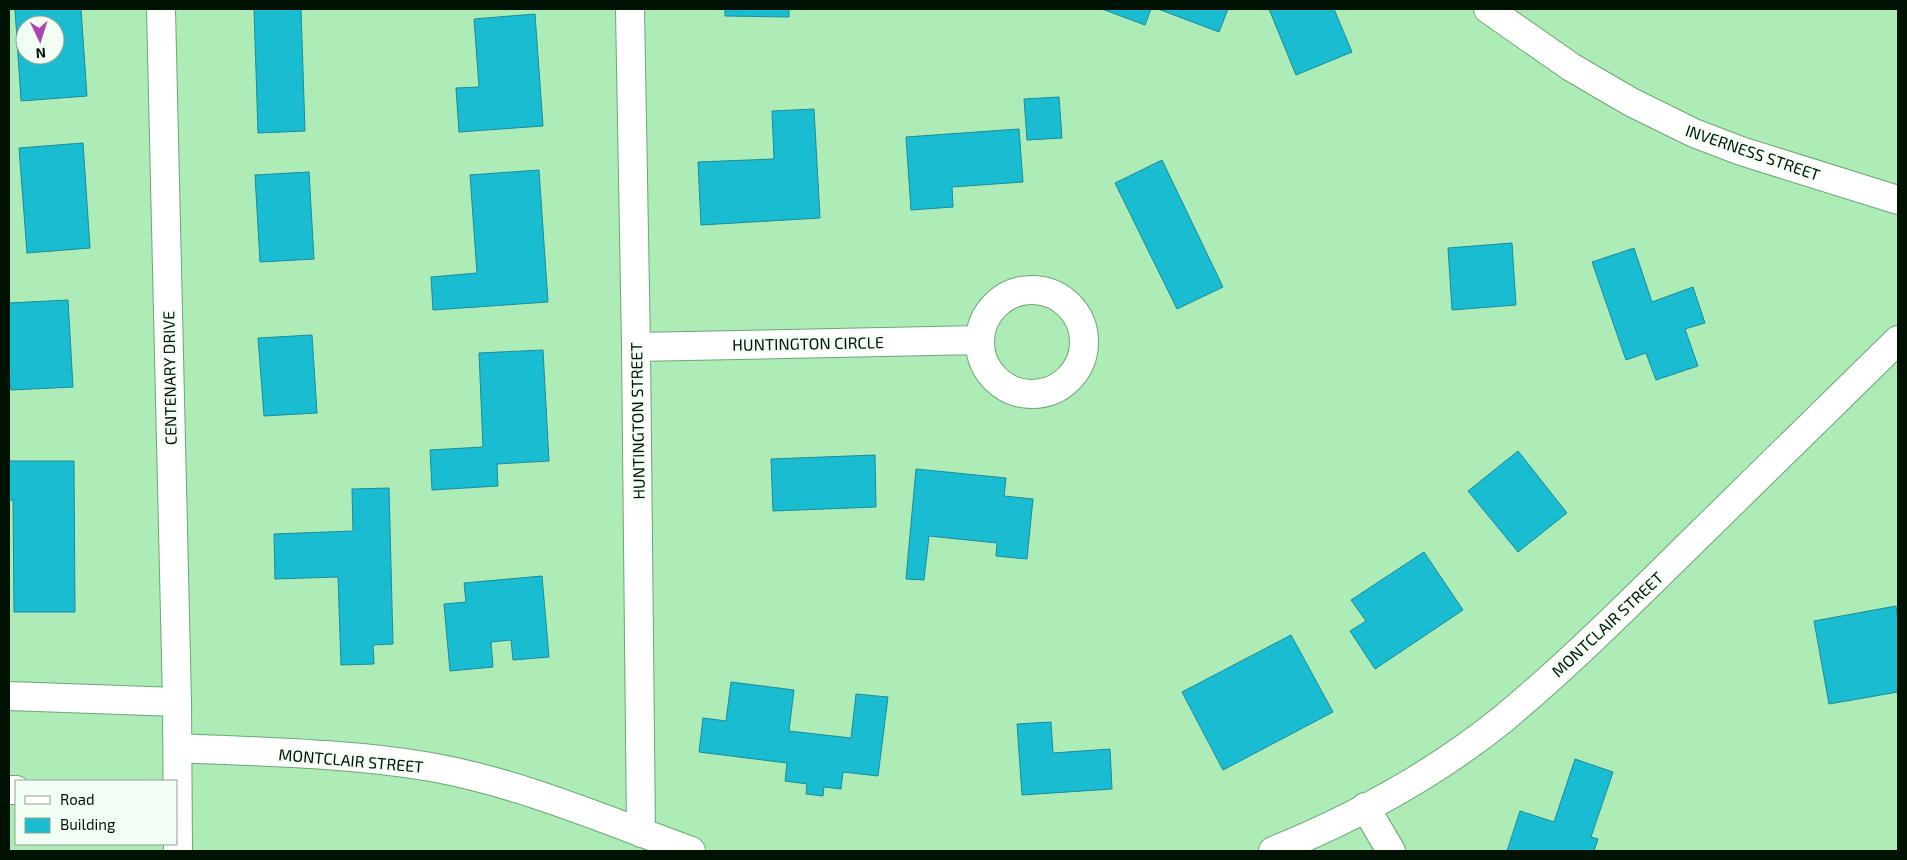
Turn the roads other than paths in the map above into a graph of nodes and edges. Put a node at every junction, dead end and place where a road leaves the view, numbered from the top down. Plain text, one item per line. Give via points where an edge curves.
1 (161, 9) edge
2 (630, 9) edge
3 (1488, 9) edge
4 (1898, 200) edge
5 (980, 340) dead end
6 (1898, 340) edge
7 (636, 347) junction
8 (9, 696) edge
9 (177, 702) junction
10 (178, 748) junction
11 (177, 780) edge
12 (1365, 807) junction
13 (641, 833) junction
14 (691, 851) edge
15 (1273, 851) edge
16 (1391, 851) edge

1 - 9 street, CENTENARY DRIVE
2 - 7 street, HUNTINGTON STREET
3 - 4 street, INVERNESS STREET via 1571,67 1674,124 1740,151
5 - 7 street, HUNTINGTON CIRCLE
6 - 12 street, MONTCLAIR STREET via 1626,607 1533,693 1502,720 1444,761
7 - 13 street, HUNTINGTON STREET
8 - 9 street
9 - 10 street, CENTENARY DRIVE
10 - 11 street, CENTENARY DRIVE
10 - 13 street, MONTCLAIR STREET via 337,756 432,768 520,790
12 - 15 street, MONTCLAIR STREET
12 - 16 street
13 - 14 street, MONTCLAIR STREET

